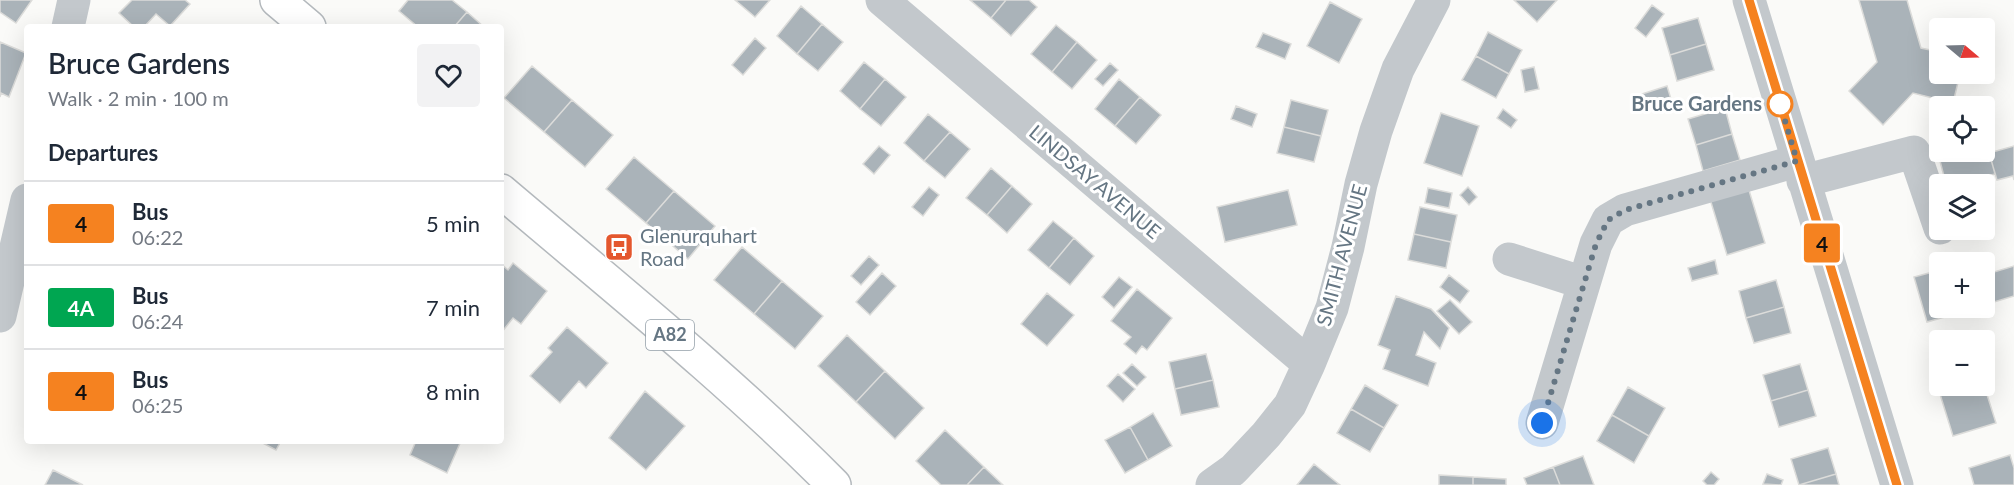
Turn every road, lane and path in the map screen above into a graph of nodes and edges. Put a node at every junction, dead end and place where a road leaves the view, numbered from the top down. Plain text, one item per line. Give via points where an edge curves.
1 (74, 0) edge
2 (277, 0) edge
3 (882, 0) edge
4 (1434, 0) edge
5 (1749, 0) edge
6 (69, 24) edge
7 (305, 24) edge
8 (1800, 171) junction
9 (504, 194) edge
10 (1929, 198) edge
11 (24, 214) edge
12 (1509, 259) dead end
13 (1584, 283) junction
14 (0, 316) edge
15 (1309, 364) junction
16 (1542, 423) dead end
17 (834, 485) edge
18 (1212, 485) edge
19 (1897, 485) edge

1 - 6 street
2 - 7 highway
3 - 15 street, LINDSAY AVENUE
4 - 15 street, SMITH AVENUE via 1398,69 1376,131 1332,308
5 - 8 street
8 - 10 street via 1914,152
8 - 13 street via 1625,210 1608,220
8 - 19 street
9 - 17 highway, A82 via 787,438
11 - 14 street
12 - 13 street
13 - 16 street
15 - 18 street, SMITH AVENUE via 1290,405 1266,435 1233,470

